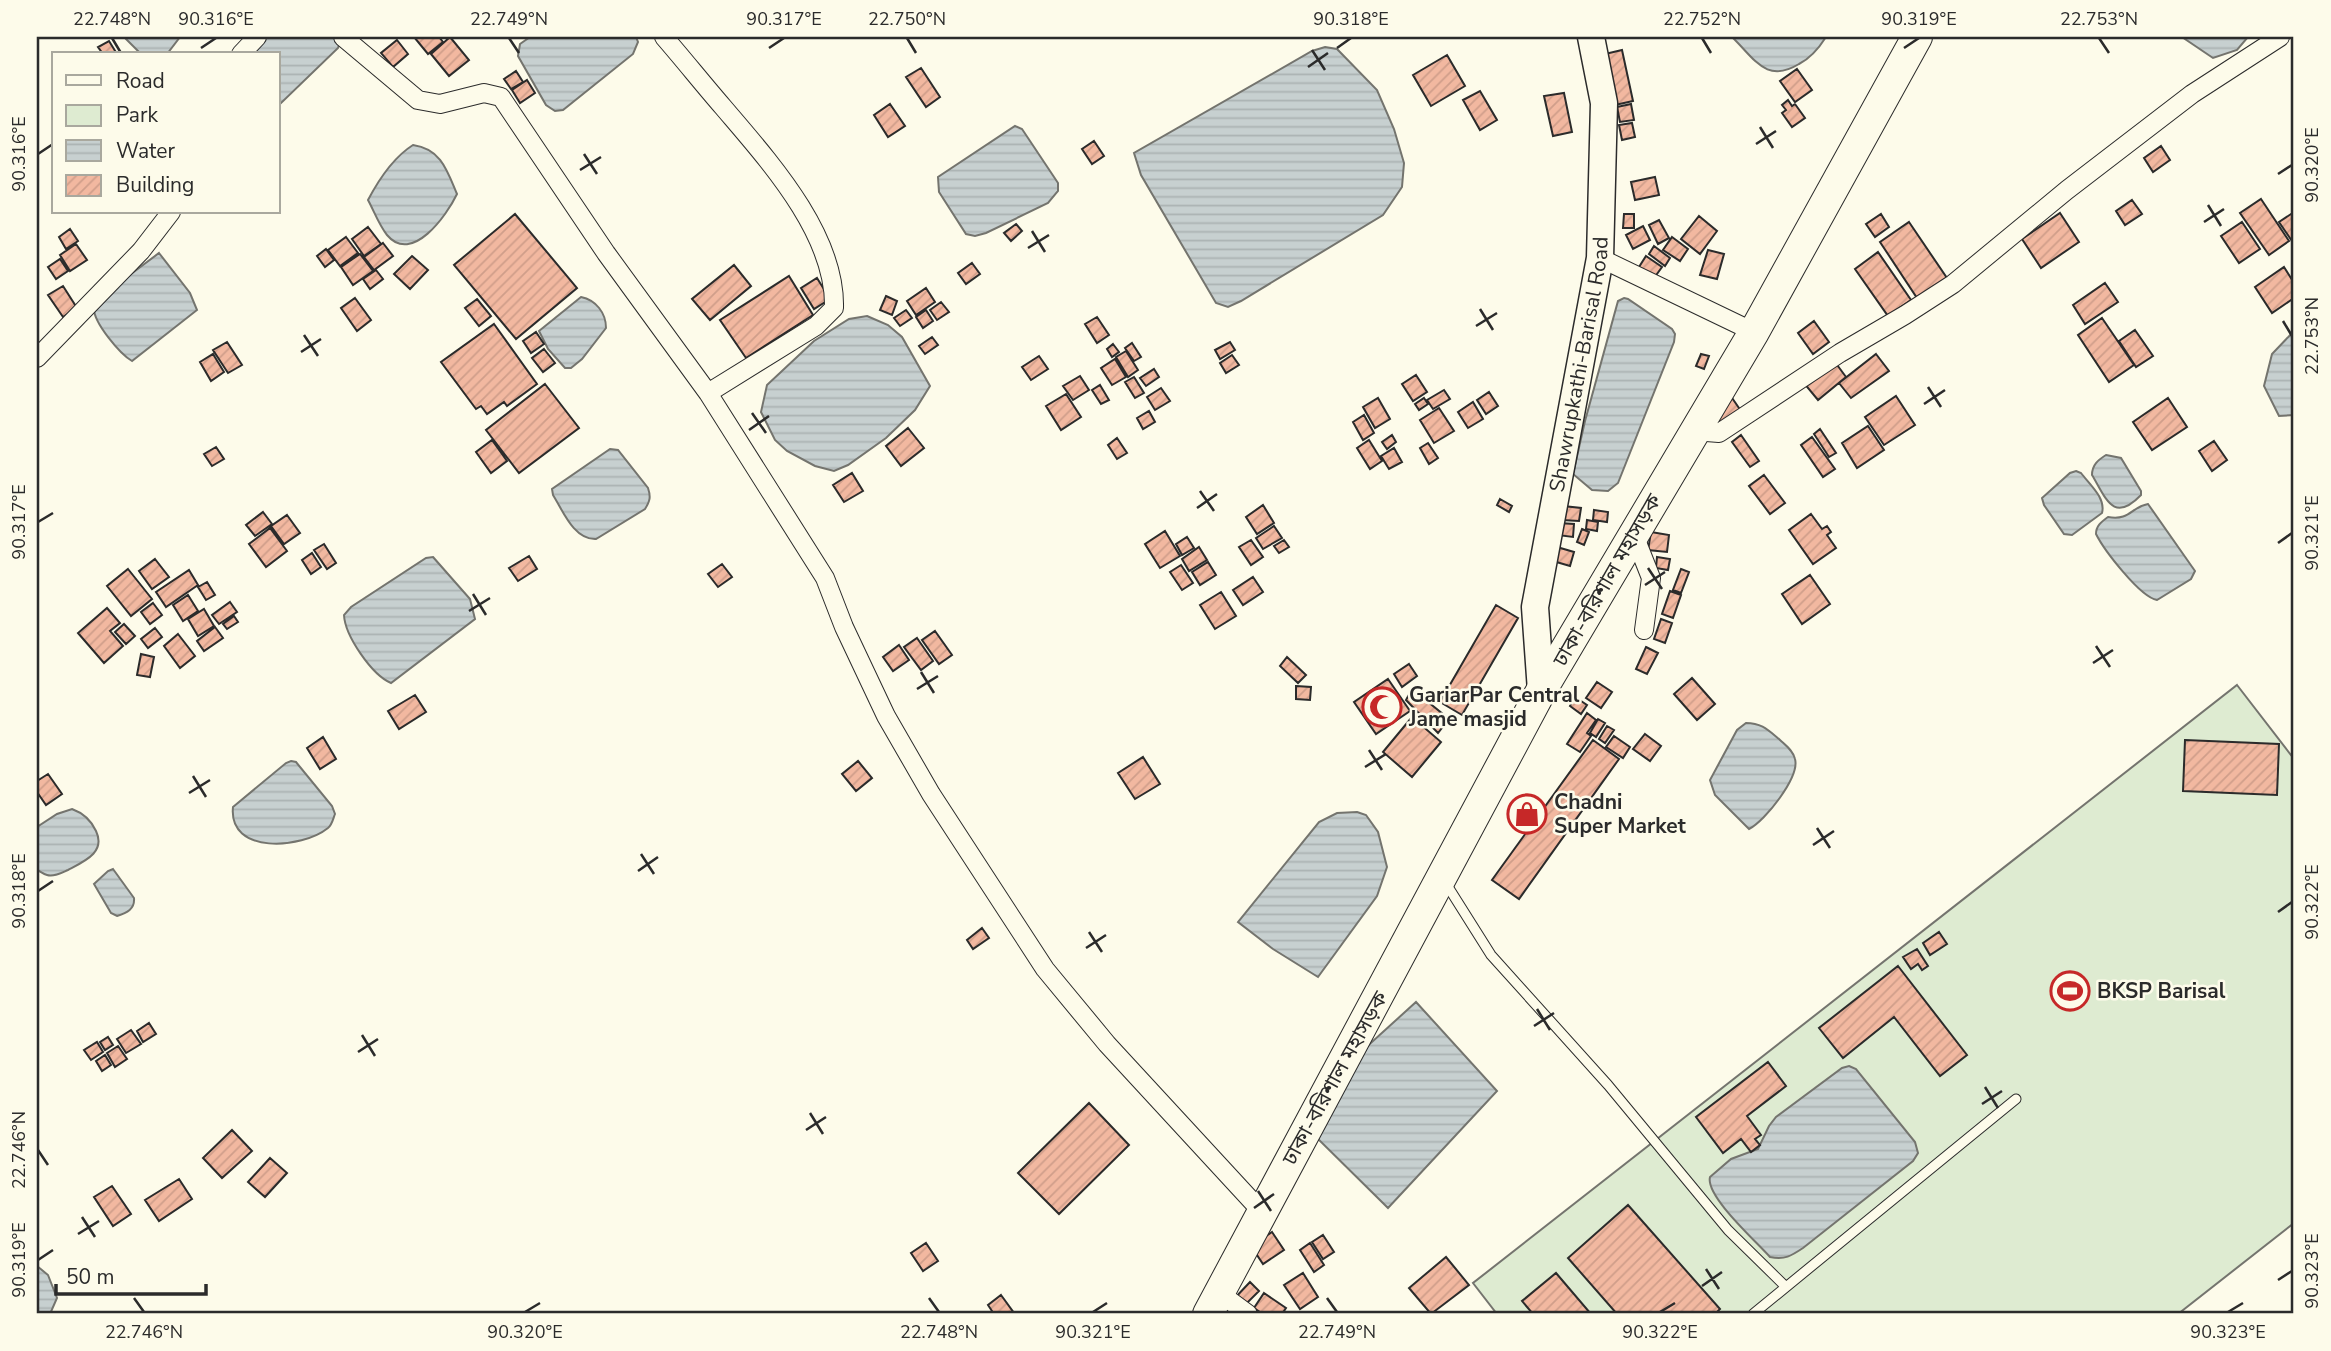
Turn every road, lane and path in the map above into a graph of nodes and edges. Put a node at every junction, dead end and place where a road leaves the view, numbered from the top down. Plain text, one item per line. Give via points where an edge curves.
1 (257, 37) edge
2 (343, 37) edge
3 (664, 37) edge
4 (1591, 37) edge
5 (1917, 37) edge
6 (2280, 37) edge
7 (243, 52) edge
8 (169, 214) edge
9 (1600, 258) junction
10 (1754, 332) junction
11 (37, 358) edge
12 (708, 393) junction
13 (1695, 431) junction
14 (1636, 531) junction
15 (1644, 630) dead end
16 (1541, 691) junction
17 (1442, 877) junction
18 (2016, 1099) dead end
19 (1262, 1212) junction
20 (1785, 1286) junction
21 (1215, 1302) edge
22 (1248, 1314) edge
23 (1753, 1314) edge

1 - 7 street
2 - 12 street via 418,100 440,104 484,93 501,97
3 - 12 street via 779,172 821,245 834,291 834,308 816,326
4 - 9 main road, Shawrupkathi-Barisal Road via 1604,103
5 - 10 highway, ঢাকা-বরিশাল মহাসড়ক
6 - 13 street via 2192,94 1953,284 1719,433
8 - 11 street via 141,251
9 - 10 street
9 - 16 main road, Shawrupkathi-Barisal Road via 1535,607
10 - 13 highway, ঢাকা-বরিশাল মহাসড়ক
12 - 19 street via 825,578 875,694 925,783 1045,969 1107,1044
13 - 14 highway, ঢাকা-বরিশাল মহাসড়ক
14 - 15 street via 1651,578
14 - 16 highway, ঢাকা-বরিশাল মহাসড়ক
16 - 17 highway, ঢাকা-বরিশাল মহাসড়ক
17 - 19 highway, ঢাকা-বরিশাল মহাসড়ক
17 - 20 lane via 1491,955 1608,1085 1728,1230
18 - 20 lane
19 - 21 highway, ঢাকা-বরিশাল মহাসড়ক
20 - 23 lane
21 - 22 street via 1229,1300

